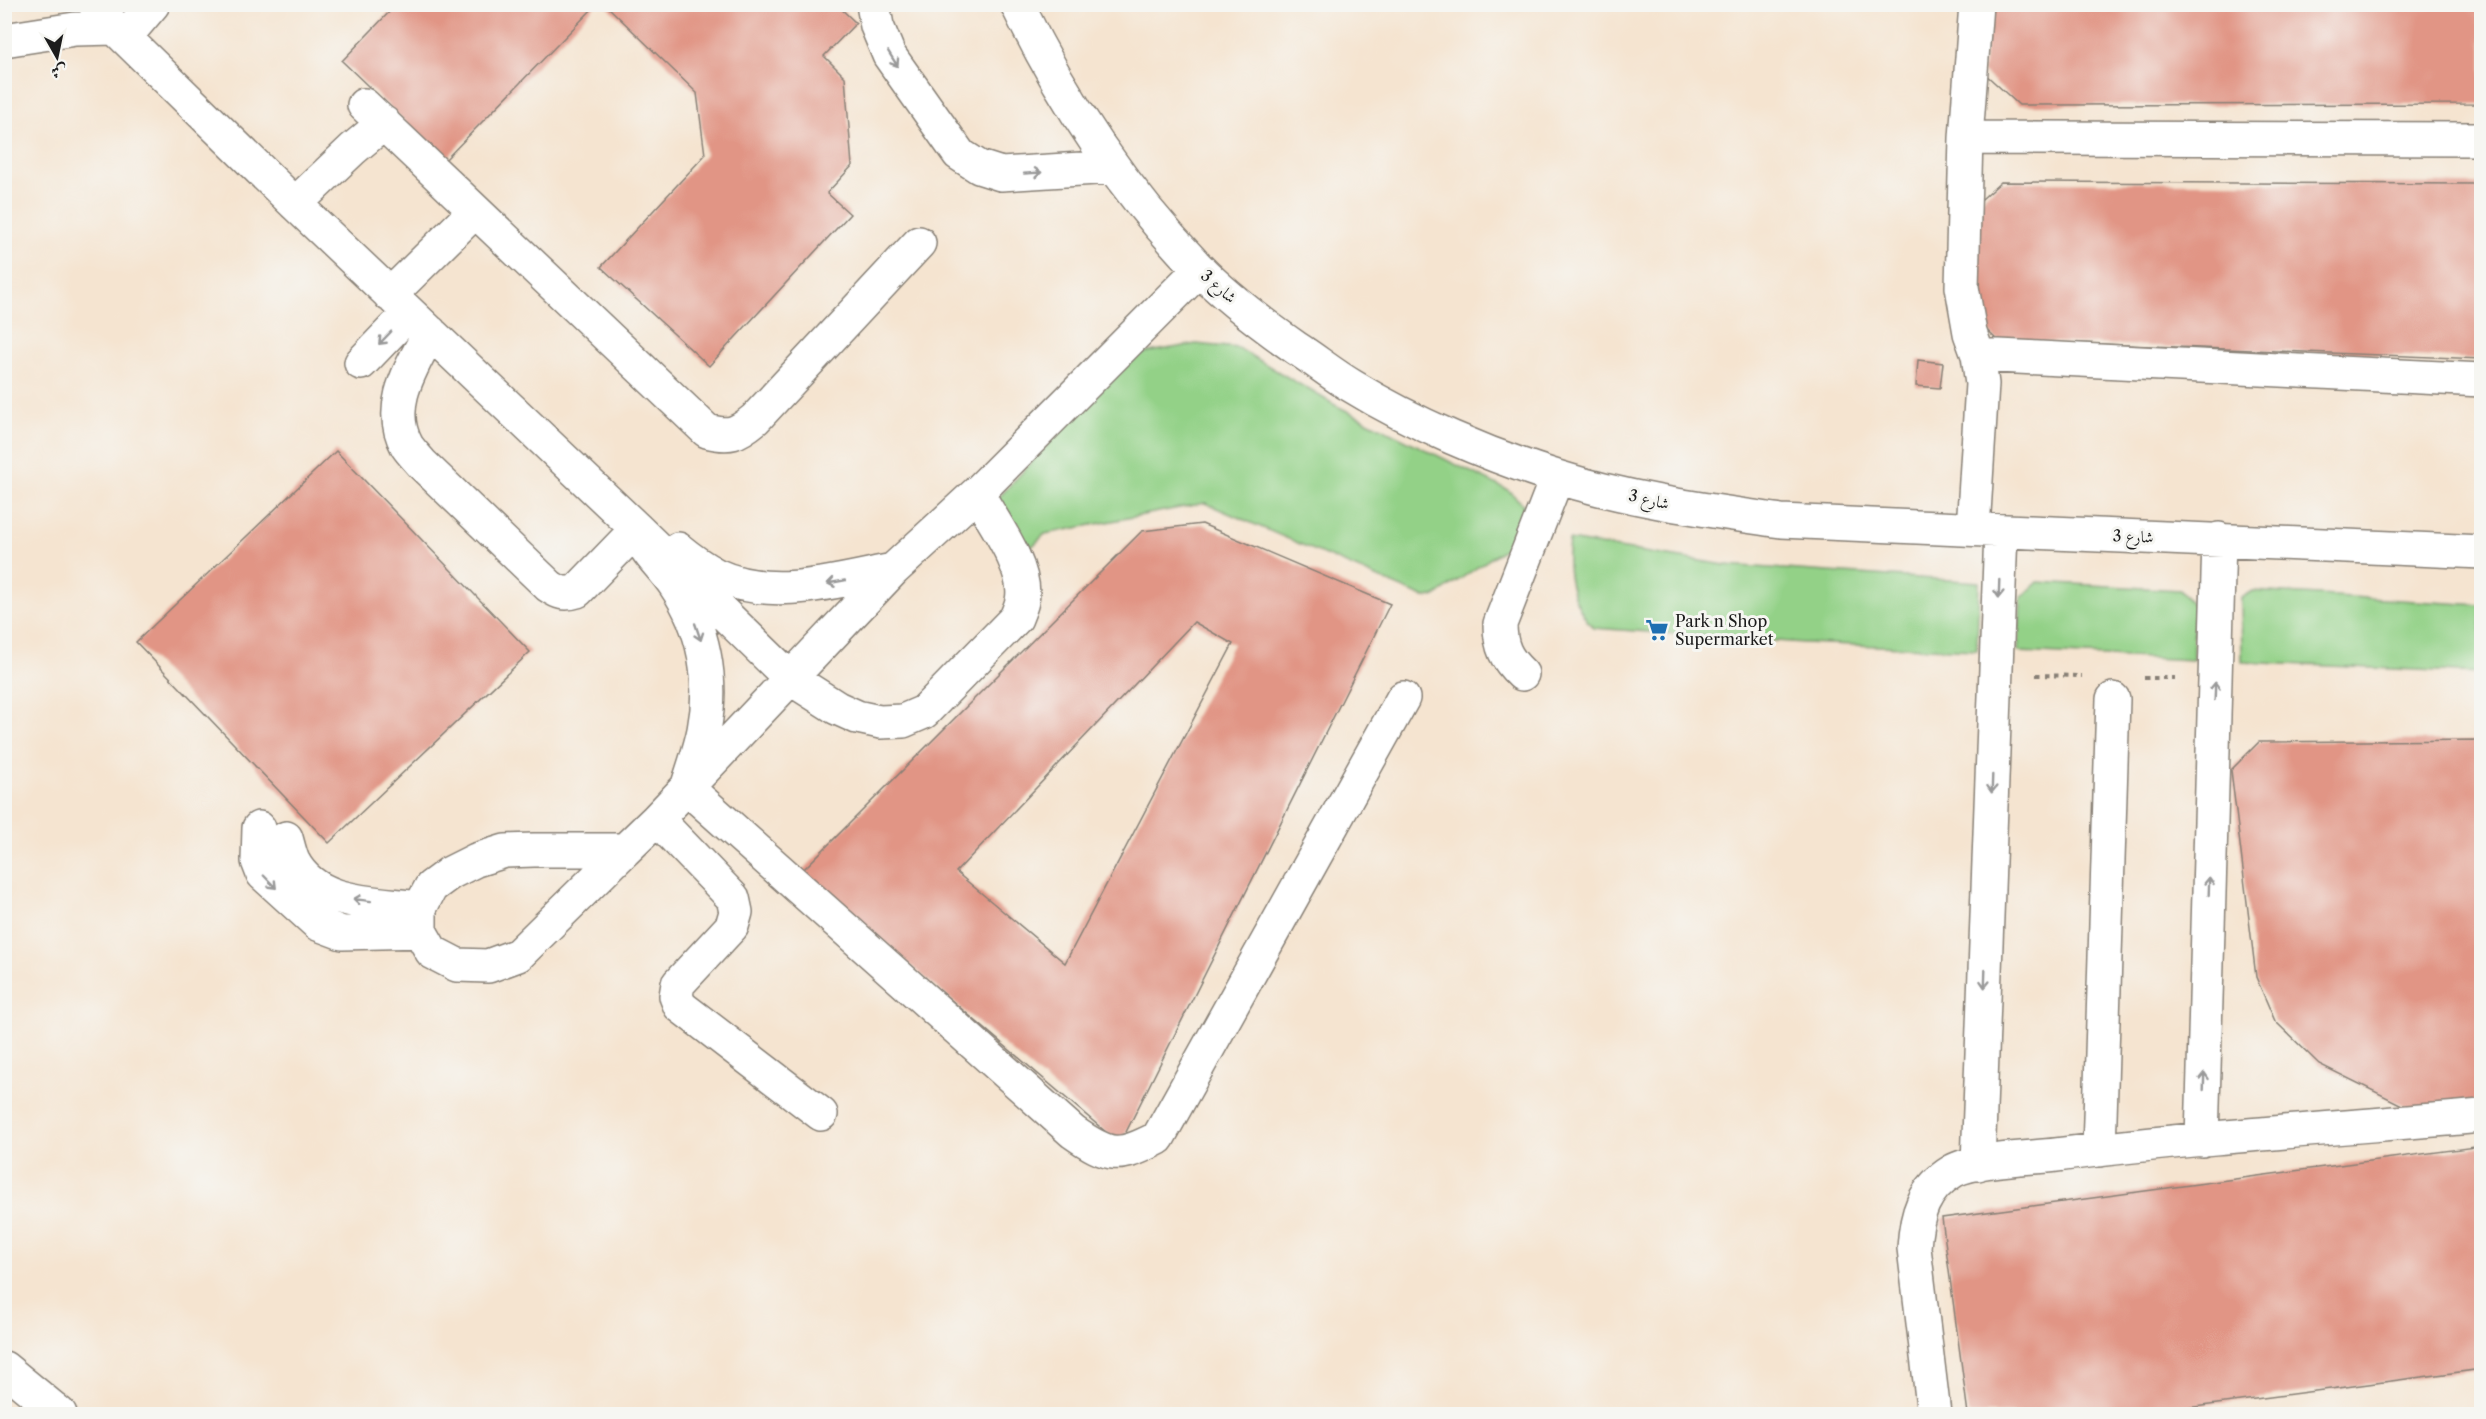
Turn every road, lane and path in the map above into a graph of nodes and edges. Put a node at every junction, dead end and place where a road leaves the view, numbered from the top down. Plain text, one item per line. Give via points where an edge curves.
1 (153, 4) edge
2 (873, 4) edge
3 (1017, 4) edge
4 (1976, 4) edge
5 (112, 23) edge
6 (4, 40) edge
7 (1965, 138) junction
8 (2481, 139) edge
9 (1113, 167) junction
10 (295, 204) junction
11 (475, 211) junction
12 (919, 243) dead end
13 (1199, 270) junction
14 (414, 317) junction
15 (1978, 355) junction
16 (370, 371) dead end
17 (2481, 380) edge
18 (1557, 477) junction
19 (977, 494) junction
20 (637, 529) junction
21 (1987, 530) junction
22 (2219, 539) junction
23 (2481, 552) edge
24 (893, 570) junction
25 (1522, 674) dead end
26 (790, 678) junction
27 (1403, 698) dead end
28 (2114, 699) dead end
29 (687, 788) junction
30 (657, 819) junction
31 (273, 833) dead end
32 (625, 850) junction
33 (420, 919) junction
34 (821, 1114) dead end
35 (2481, 1116) edge
36 (2202, 1140) junction
37 (2098, 1150) junction
38 (1978, 1164) junction
39 (4, 1368) edge
40 (60, 1414) edge
41 (1934, 1414) edge

1 - 5 street
2 -> 9 street via 889,55 959,154 979,167 1001,174
3 - 9 street, شارع 3 via 1071,104
4 - 7 street
5 - 6 street
5 - 10 street
7 - 8 street
7 - 15 street via 1962,287
9 - 13 street, شارع 3
10 - 11 street via 353,149 374,114
10 - 14 street
11 - 12 street via 694,420 707,431 724,435 741,430 754,419
11 - 14 street
13 - 18 street, شارع 3 via 1263,325 1353,387 1452,438
13 - 19 street
14 - 16 street
14 - 20 street
14 - 20 street via 399,400 399,424 407,446 549,586 567,594 577,591
15 - 17 street
15 - 21 street
18 - 21 street, شارع 3 via 1669,504 1781,521
18 - 25 street via 1500,624 1500,644 1508,661
19 - 24 street
19 - 26 street via 1015,562 1022,580 1023,600 1016,618 924,712 903,721 880,722 858,717
24 -> 20 street via 802,587 741,583 702,567 657,535
20 - 26 street
20 -> 29 street via 644,548 675,585 691,612 707,670 704,731
21 - 22 street, شارع 3
21 -> 38 street
22 - 23 street, شارع 3
36 -> 22 street
24 - 26 street
26 - 29 street
27 - 29 street via 1158,1137 1130,1152 1099,1151 1073,1132
28 - 37 street
29 - 30 street
30 - 32 street
30 - 34 street via 733,898 736,912 732,926 678,984 676,996 680,1006
31 - 33 street via 307,879 326,893
32 - 33 street via 534,850 476,860 431,887
32 - 33 street via 518,955 488,966 457,965 432,952
35 - 36 street
36 - 37 street
37 - 38 street
38 - 41 street via 1955,1170 1935,1184 1921,1204 1916,1227 1914,1248
39 - 40 street

